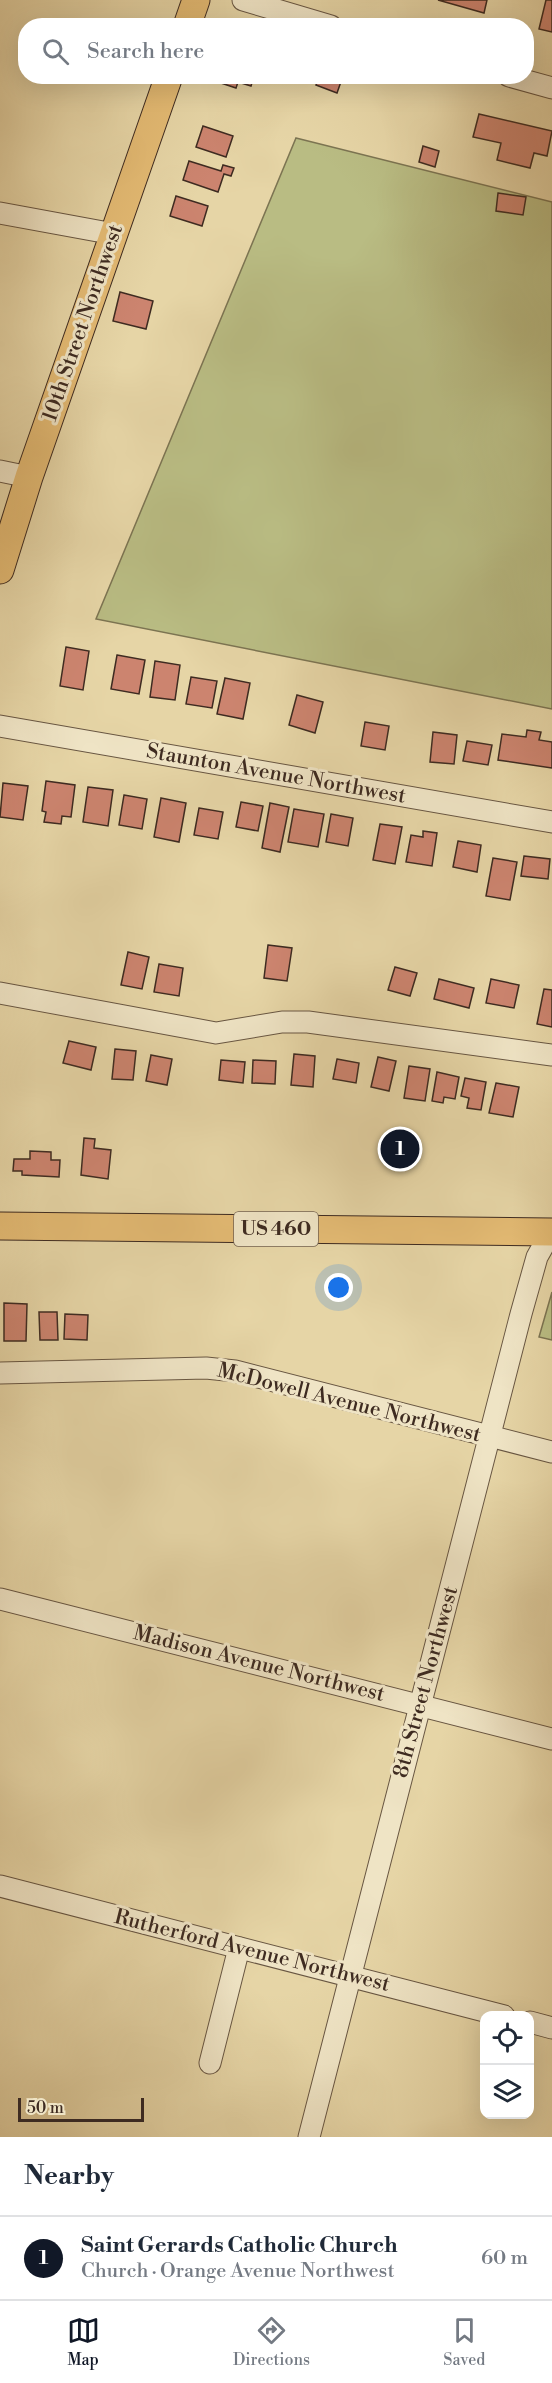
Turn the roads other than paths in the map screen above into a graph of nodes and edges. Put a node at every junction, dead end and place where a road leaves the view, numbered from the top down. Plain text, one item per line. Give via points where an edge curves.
1 (196, 0) edge
2 (243, 0) edge
3 (190, 18) edge
4 (304, 18) edge
5 (534, 83) edge
6 (166, 84) edge
7 (552, 88) edge
8 (0, 213) edge
9 (114, 234) junction
10 (0, 471) edge
11 (29, 477) junction
12 (0, 570) edge
13 (0, 726) edge
14 (552, 822) edge
15 (0, 993) edge
16 (552, 1055) edge
17 (0, 1226) edge
18 (552, 1232) edge
19 (0, 1373) edge
20 (489, 1437) junction
21 (552, 1452) edge
22 (0, 1599) edge
23 (420, 1706) junction
24 (552, 1739) edge
25 (0, 1886) edge
26 (239, 1948) junction
27 (350, 1977) junction
28 (484, 2011) edge
29 (534, 2023) edge
30 (552, 2028) edge
31 (210, 2063) dead end
32 (309, 2137) edge

1 - 3 main road
2 - 4 street
5 - 7 street
6 - 9 main road, 10th Street Northwest
8 - 9 street
9 - 11 main road, 10th Street Northwest
10 - 11 street
11 - 12 main road, 10th Street Northwest
13 - 14 street, Staunton Avenue Northwest
15 - 16 street via 216,1033 282,1022 308,1022
17 - 18 main road, US 460
18 - 20 street, 8th Street Northwest via 534,1268
19 - 20 street, McDowell Avenue Northwest via 206,1368 235,1371
20 - 21 street, McDowell Avenue Northwest
20 - 23 street, 8th Street Northwest
22 - 23 street, Madison Avenue Northwest
23 - 24 street, Madison Avenue Northwest
23 - 27 street, 8th Street Northwest
25 - 26 street, Rutherford Avenue Northwest
26 - 27 street, Rutherford Avenue Northwest
26 - 31 street
27 - 28 street, Rutherford Avenue Northwest
27 - 32 street, 8th Street Northwest
29 - 30 street

